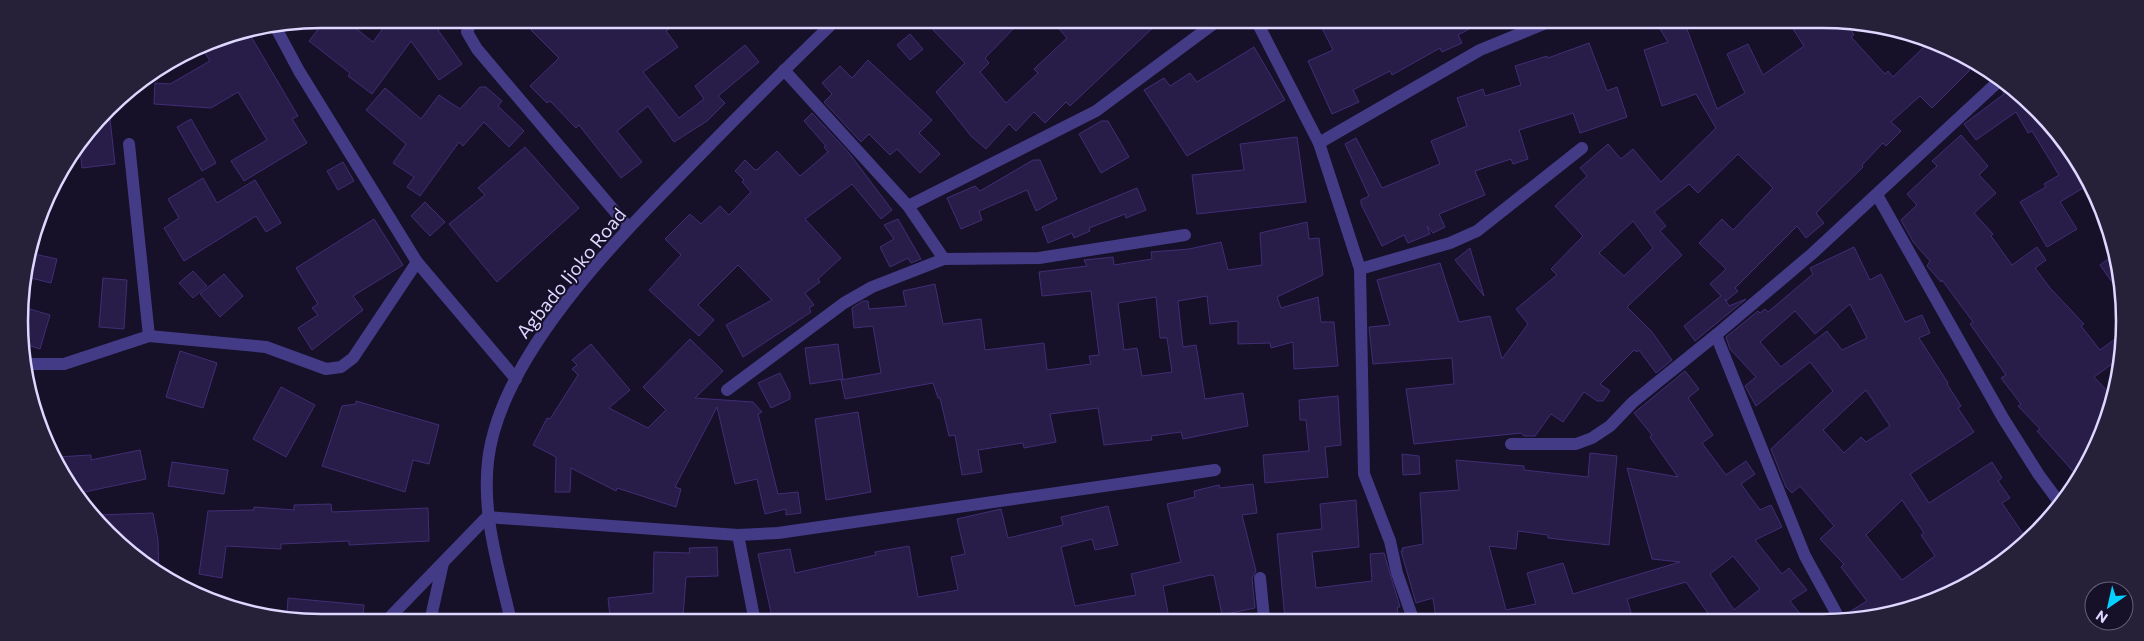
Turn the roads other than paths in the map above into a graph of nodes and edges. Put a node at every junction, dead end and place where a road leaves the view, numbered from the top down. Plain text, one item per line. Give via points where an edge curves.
1 (469, 28) edge
2 (828, 28) edge
3 (1208, 28) edge
4 (1260, 28) edge
5 (1534, 28) edge
6 (277, 31) edge
7 (784, 70) junction
8 (1996, 84) edge
9 (1319, 143) junction
10 (128, 144) dead end
11 (1582, 148) dead end
12 (1877, 195) junction
13 (908, 206) junction
14 (628, 228) junction
15 (1185, 235) dead end
16 (944, 259) junction
17 (417, 262) junction
18 (1360, 269) junction
19 (149, 336) junction
20 (1716, 336) junction
21 (31, 364) edge
22 (516, 378) junction
23 (727, 390) dead end
24 (1511, 444) dead end
25 (1215, 470) dead end
26 (2057, 498) edge
27 (486, 517) junction
28 (738, 535) junction
29 (442, 563) junction
30 (1260, 578) dead end
31 (1836, 613) edge
32 (393, 614) edge
33 (432, 614) edge
34 (509, 614) edge
35 (753, 614) edge
36 (1264, 614) edge
37 (1411, 614) edge

1 - 14 street via 467,32 477,50
2 - 7 street, Agbado Ijoko Road
3 - 13 street via 1096,111
4 - 9 street
5 - 9 street via 1480,50
6 - 17 street via 299,72
7 - 13 street
7 - 14 street, Agbado Ijoko Road
8 - 12 street
9 - 18 street
10 - 19 street
11 - 18 street via 1477,231 1450,243
12 - 20 street
12 - 26 street via 2003,418
13 - 16 street
14 - 22 street, Agbado Ijoko Road via 550,324
15 - 16 street via 1039,258
16 - 23 street via 872,287 844,303
17 - 19 street via 353,358 341,367 326,369 266,347
17 - 22 street
18 - 37 street via 1364,474 1390,541
19 - 21 street via 64,364
20 - 24 street via 1592,438 1576,444
20 - 31 street via 1805,556
22 - 27 street, Agbado Ijoko Road via 494,432 488,460
25 - 28 street via 778,533
27 - 28 street
27 - 29 street
27 - 34 street, Agbado Ijoko Road
28 - 35 street
29 - 32 street
29 - 33 street
30 - 36 street

